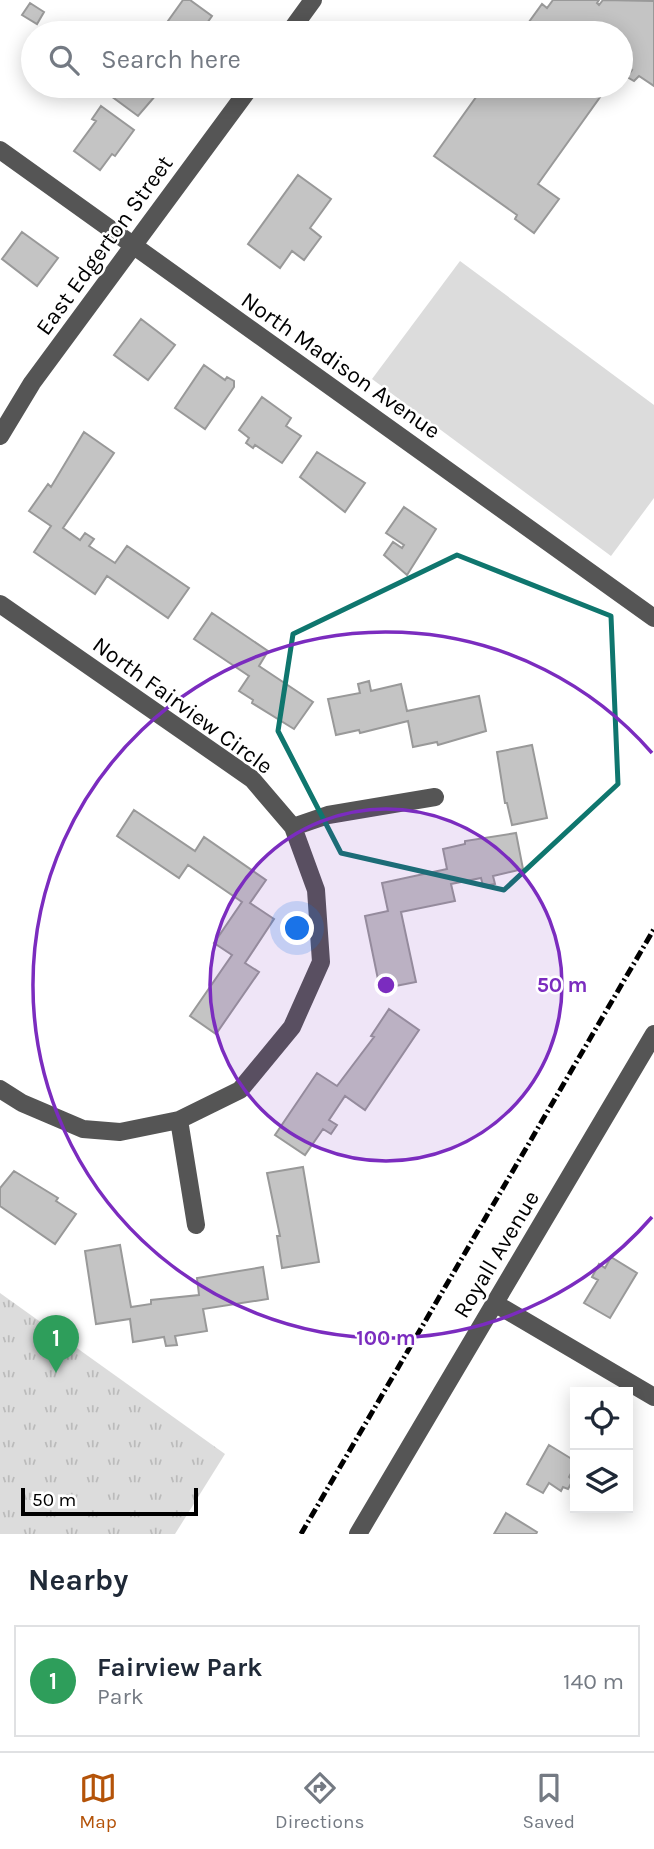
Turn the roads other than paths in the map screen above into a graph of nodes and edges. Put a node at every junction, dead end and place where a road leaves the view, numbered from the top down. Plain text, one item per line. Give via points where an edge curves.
1 (313, 0) edge
2 (298, 21) edge
3 (242, 98) edge
4 (0, 150) edge
5 (133, 247) junction
6 (0, 436) edge
7 (0, 604) edge
8 (654, 618) edge
9 (435, 797) dead end
10 (293, 827) junction
11 (654, 1034) edge
12 (0, 1088) edge
13 (179, 1120) junction
14 (196, 1226) dead end
15 (496, 1304) junction
16 (654, 1397) edge
17 (358, 1534) edge

1 - 2 street
3 - 5 street, East Edgerton Street
4 - 5 street, North Madison Avenue
5 - 6 street, East Edgerton Street via 32,383
5 - 8 street, North Madison Avenue
7 - 10 street, North Fairview Circle via 252,779
9 - 10 street via 328,815
10 - 13 street, North Fairview Circle via 316,890 321,962 292,1027 240,1090
11 - 15 street, Royall Avenue
12 - 13 street, North Fairview Circle via 22,1103 83,1129 120,1132
13 - 14 street
15 - 16 street
15 - 17 street, Royall Avenue

